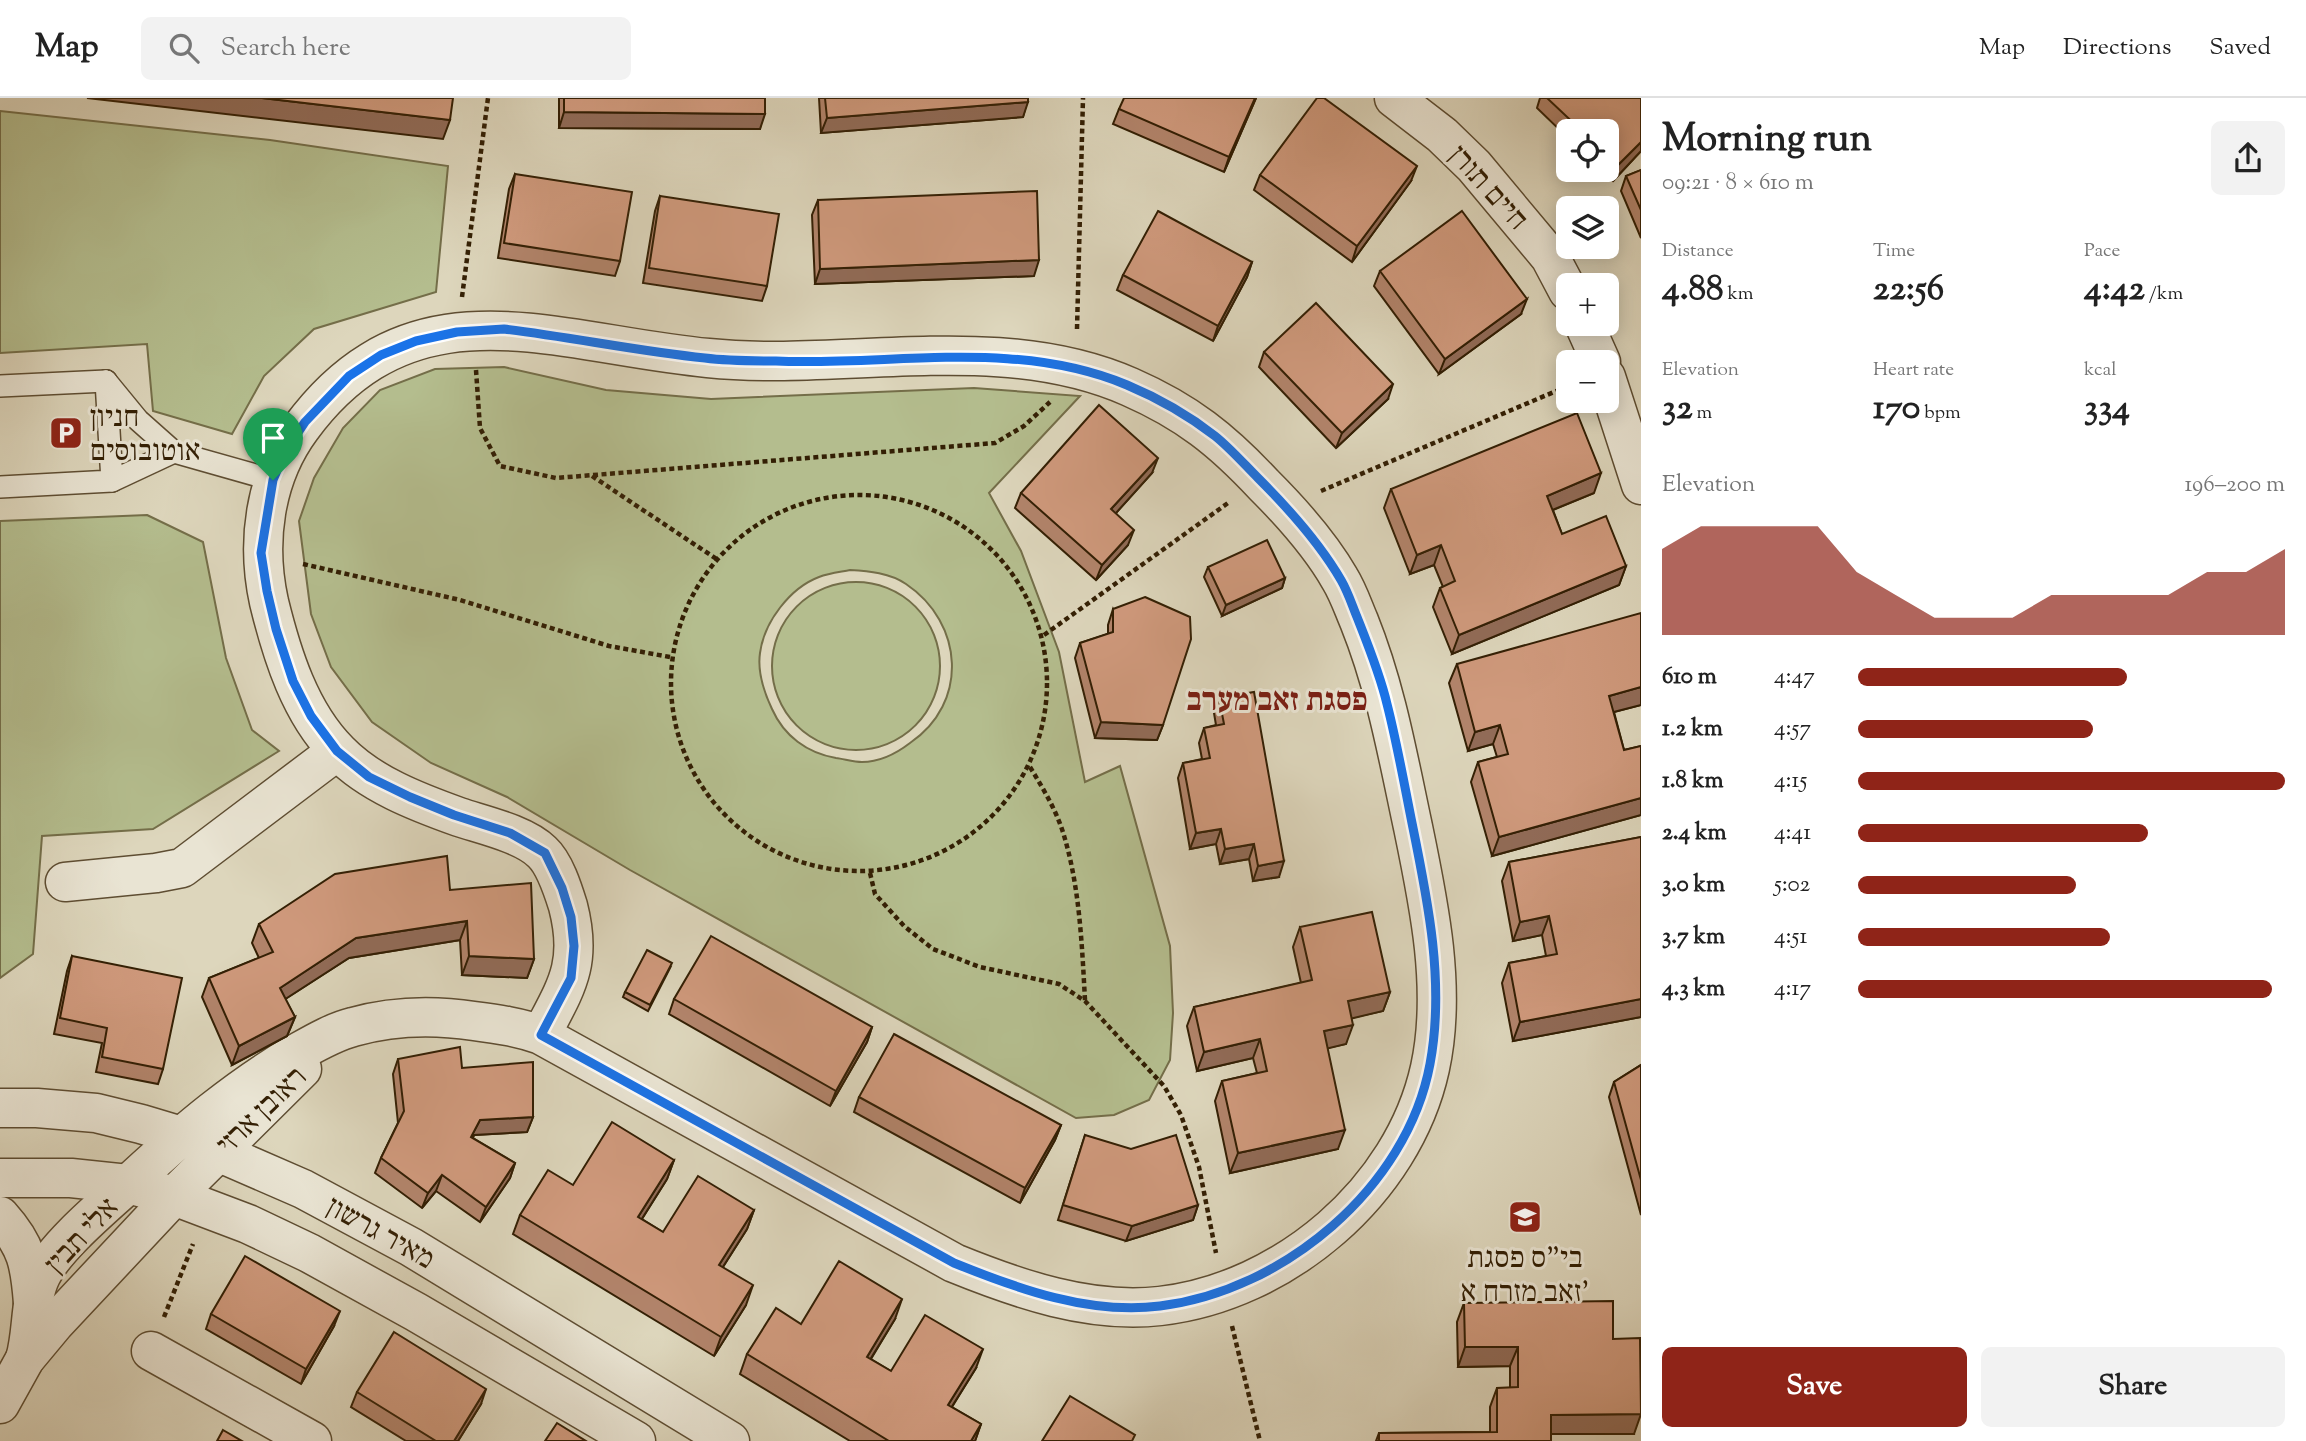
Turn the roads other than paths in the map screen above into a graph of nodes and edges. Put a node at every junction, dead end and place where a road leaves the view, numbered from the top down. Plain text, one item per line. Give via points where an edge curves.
1 (1394, 98) edge
2 (1558, 273) edge
3 (106, 381) junction
4 (0, 386) edge
5 (1618, 413) edge
6 (174, 452) junction
7 (273, 480) junction
8 (111, 481) junction
9 (1641, 485) edge
10 (0, 487) edge
11 (337, 751) junction
12 (65, 882) dead end
13 (352, 1027) junction
14 (541, 1035) junction
15 (0, 1108) edge
16 (181, 1136) junction
17 (219, 1151) junction
18 (0, 1178) edge
19 (128, 1184) junction
20 (190, 1202) junction
21 (0, 1216) edge
22 (33, 1303) junction
23 (151, 1351) road end
24 (25, 1359) junction
25 (0, 1404) edge
26 (312, 1441) edge
27 (636, 1441) edge
28 (730, 1441) edge

1 - 2 street, חיים תורן via 1474,166
3 - 4 lane
3 - 6 lane via 138,420
3 - 8 lane
5 - 9 street
6 - 7 lane
6 - 8 lane
7 - 11 street, ראובן ארזי via 261,553 267,591 293,681
7 - 14 street, ראובן ארזי via 305,422 349,376 381,355 416,341 465,332 504,329 559,335 708,359 784,362 966,355 1076,368 1173,408 1217,437 1273,494 1305,527 1343,582 1386,699 1430,923 1436,1025 1416,1115 1389,1161 1363,1196 1325,1234 1287,1260 1246,1283 1158,1307 1108,1307 1012,1286 954,1263
8 - 10 lane
11 - 12 street via 182,868
11 - 14 street, ראובן ארזי via 369,777 454,815 510,833 545,853 562,888 574,946 571,978
13 - 14 street, ראובן ארזי via 433,1016 519,1027
13 - 16 street, ראובן ארזי via 273,1067
13 - 17 street, ראובן ארזי
15 - 16 street, מאיר גרשון via 96,1113
16 - 17 street, מאיר גרשון
16 - 19 street, אלי תבין
17 - 20 street, ראובן ארזי
17 - 28 street, מאיר גרשון via 303,1189 411,1247
18 - 19 street, מאיר גרשון
19 - 20 street, מאיר גרשון
19 - 22 street, אלי תבין via 55,1257 43,1273
20 - 24 street, אלי תבין via 55,1323
20 - 27 street, מאיר גרשון via 309,1253
21 - 22 street via 25,1251
22 - 24 street, אלי תבין
23 - 26 street
24 - 25 street, אלי תבין

